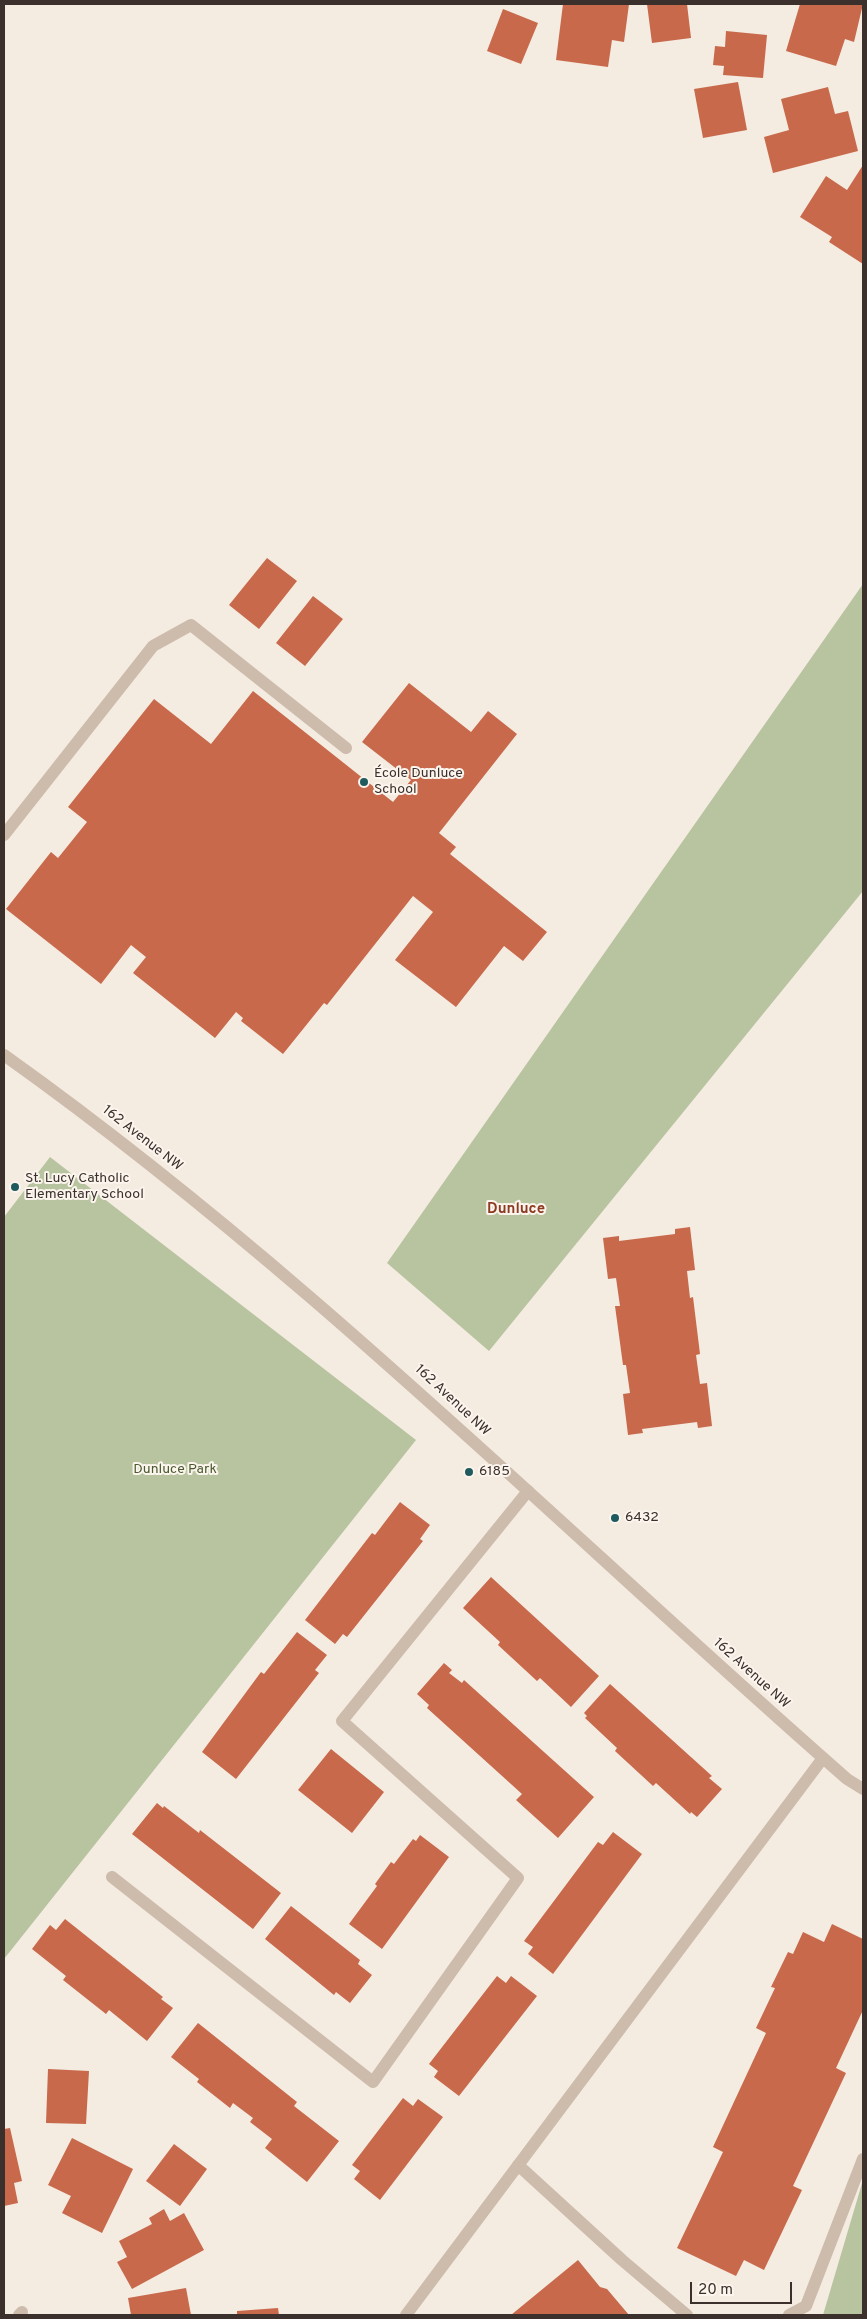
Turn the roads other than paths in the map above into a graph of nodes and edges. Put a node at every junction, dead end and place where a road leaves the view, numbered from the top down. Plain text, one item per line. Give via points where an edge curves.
1 (346, 748) dead end
2 (4, 835) edge
3 (4, 1055) edge
4 (528, 1491) junction
5 (823, 1758) junction
6 (863, 1789) edge
7 (112, 1877) dead end
8 (863, 2159) edge
9 (518, 2165) junction
10 (406, 2315) edge
11 (687, 2315) edge
12 (790, 2315) edge

1 - 2 street via 191,625 153,646
3 - 4 street, 162 Avenue NW via 133,1150 400,1374
4 - 5 street, 162 Avenue NW
4 - 7 street via 342,1721 518,1878 373,2082
5 - 6 street, 162 Avenue NW
5 - 9 street
8 - 12 street via 806,2306
9 - 10 street
9 - 11 street

